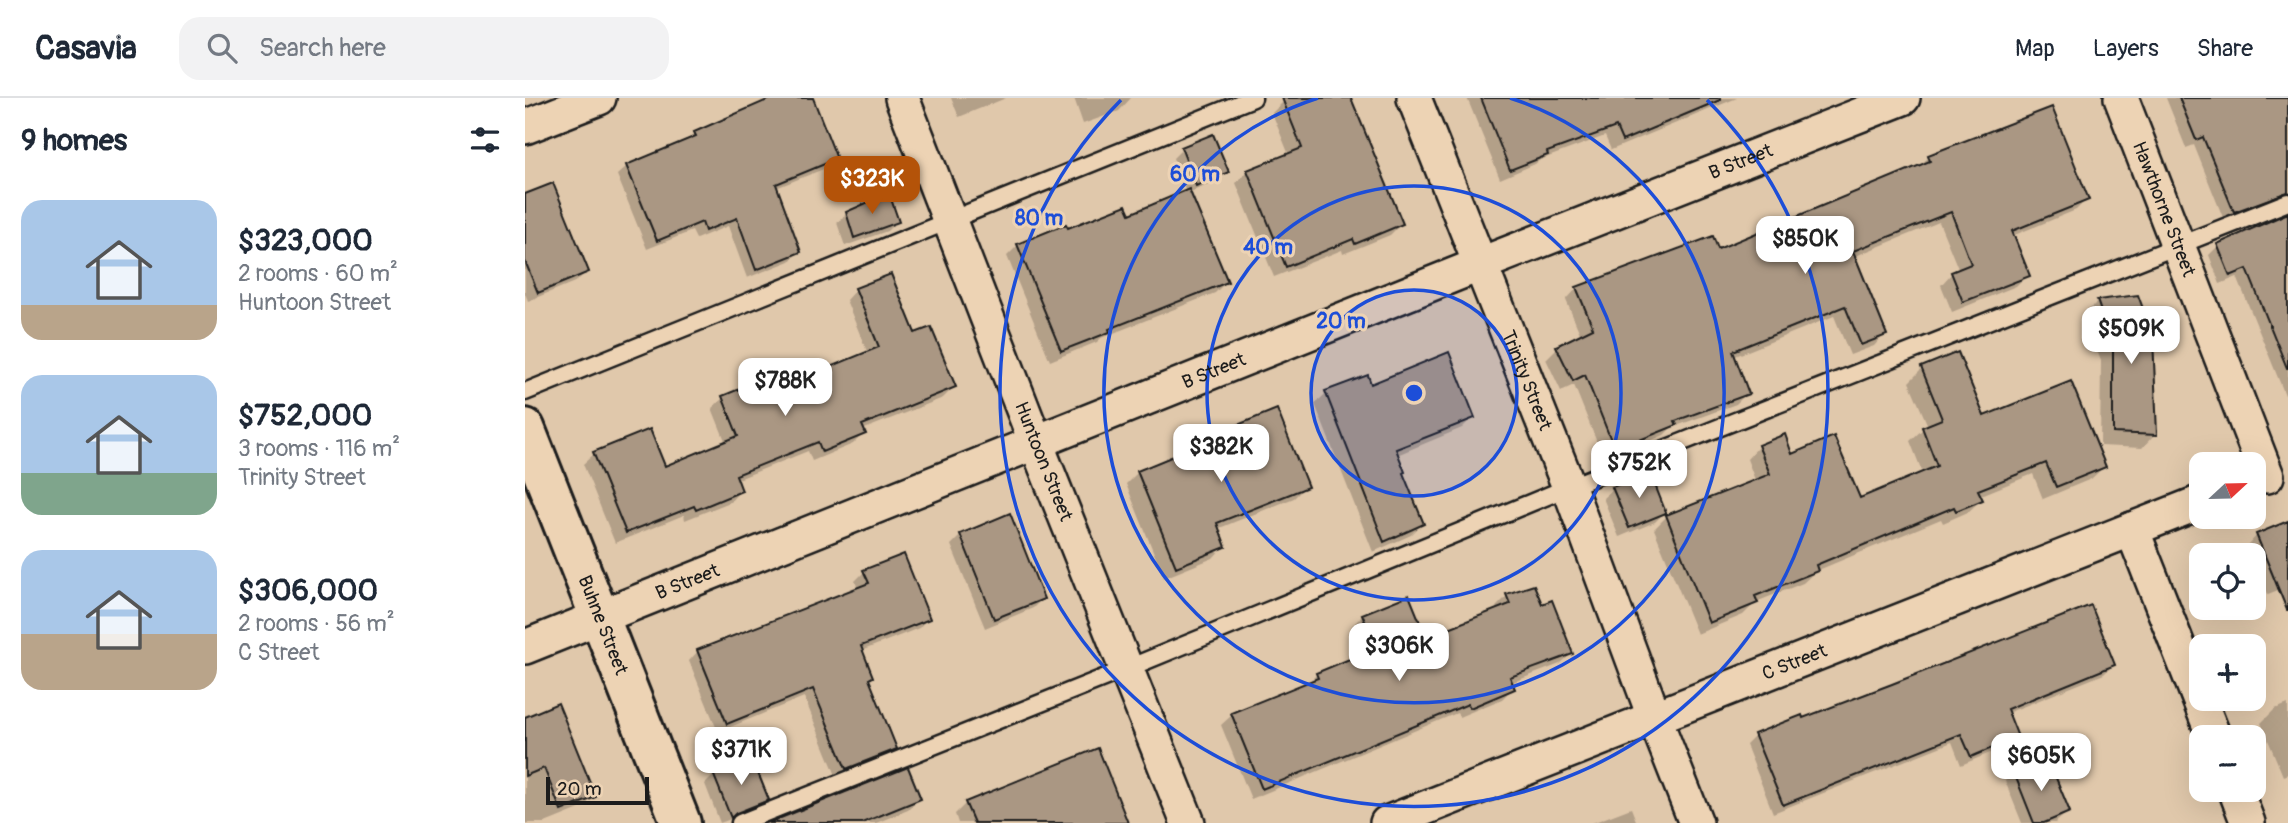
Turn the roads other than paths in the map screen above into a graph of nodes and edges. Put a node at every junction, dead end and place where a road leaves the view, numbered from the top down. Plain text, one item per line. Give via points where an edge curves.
1 (599, 98) edge
2 (902, 98) edge
3 (1253, 98) edge
4 (1414, 98) edge
5 (1902, 98) edge
6 (2120, 98) edge
7 (525, 127) edge
8 (2288, 202) edge
9 (949, 220) junction
10 (2176, 247) junction
11 (1481, 264) junction
12 (525, 392) edge
13 (525, 428) edge
14 (1037, 443) junction
15 (2270, 475) edge
16 (1569, 487) junction
17 (2189, 507) edge
18 (2132, 529) junction
19 (599, 619) junction
20 (525, 647) edge
21 (1126, 669) junction
22 (1655, 719) junction
23 (2209, 725) edge
24 (2240, 802) edge
25 (681, 823) edge
26 (740, 823) edge
27 (1188, 823) edge
28 (1387, 823) edge
29 (1696, 823) edge
30 (2248, 823) edge

1 - 7 street
2 - 9 street, Huntoon Street
3 - 9 lane
4 - 11 street, Trinity Street
5 - 11 street, B Street
6 - 10 street, Hawthorne Street
8 - 10 lane
9 - 12 lane
9 - 14 street, Huntoon Street
10 - 15 street, Hawthorne Street
10 - 16 lane
11 - 14 street, B Street
11 - 16 street, Trinity Street
13 - 19 street, Buhne Street
14 - 19 street, B Street
14 - 21 street, Huntoon Street
16 - 21 lane
16 - 22 street, Trinity Street
17 - 18 street, C Street
18 - 22 street, C Street
18 - 23 street
19 - 20 street, B Street
19 - 25 street, Buhne Street
21 - 26 lane
21 - 27 street, Huntoon Street
22 - 28 street, C Street
22 - 29 street, Trinity Street
24 - 30 street

